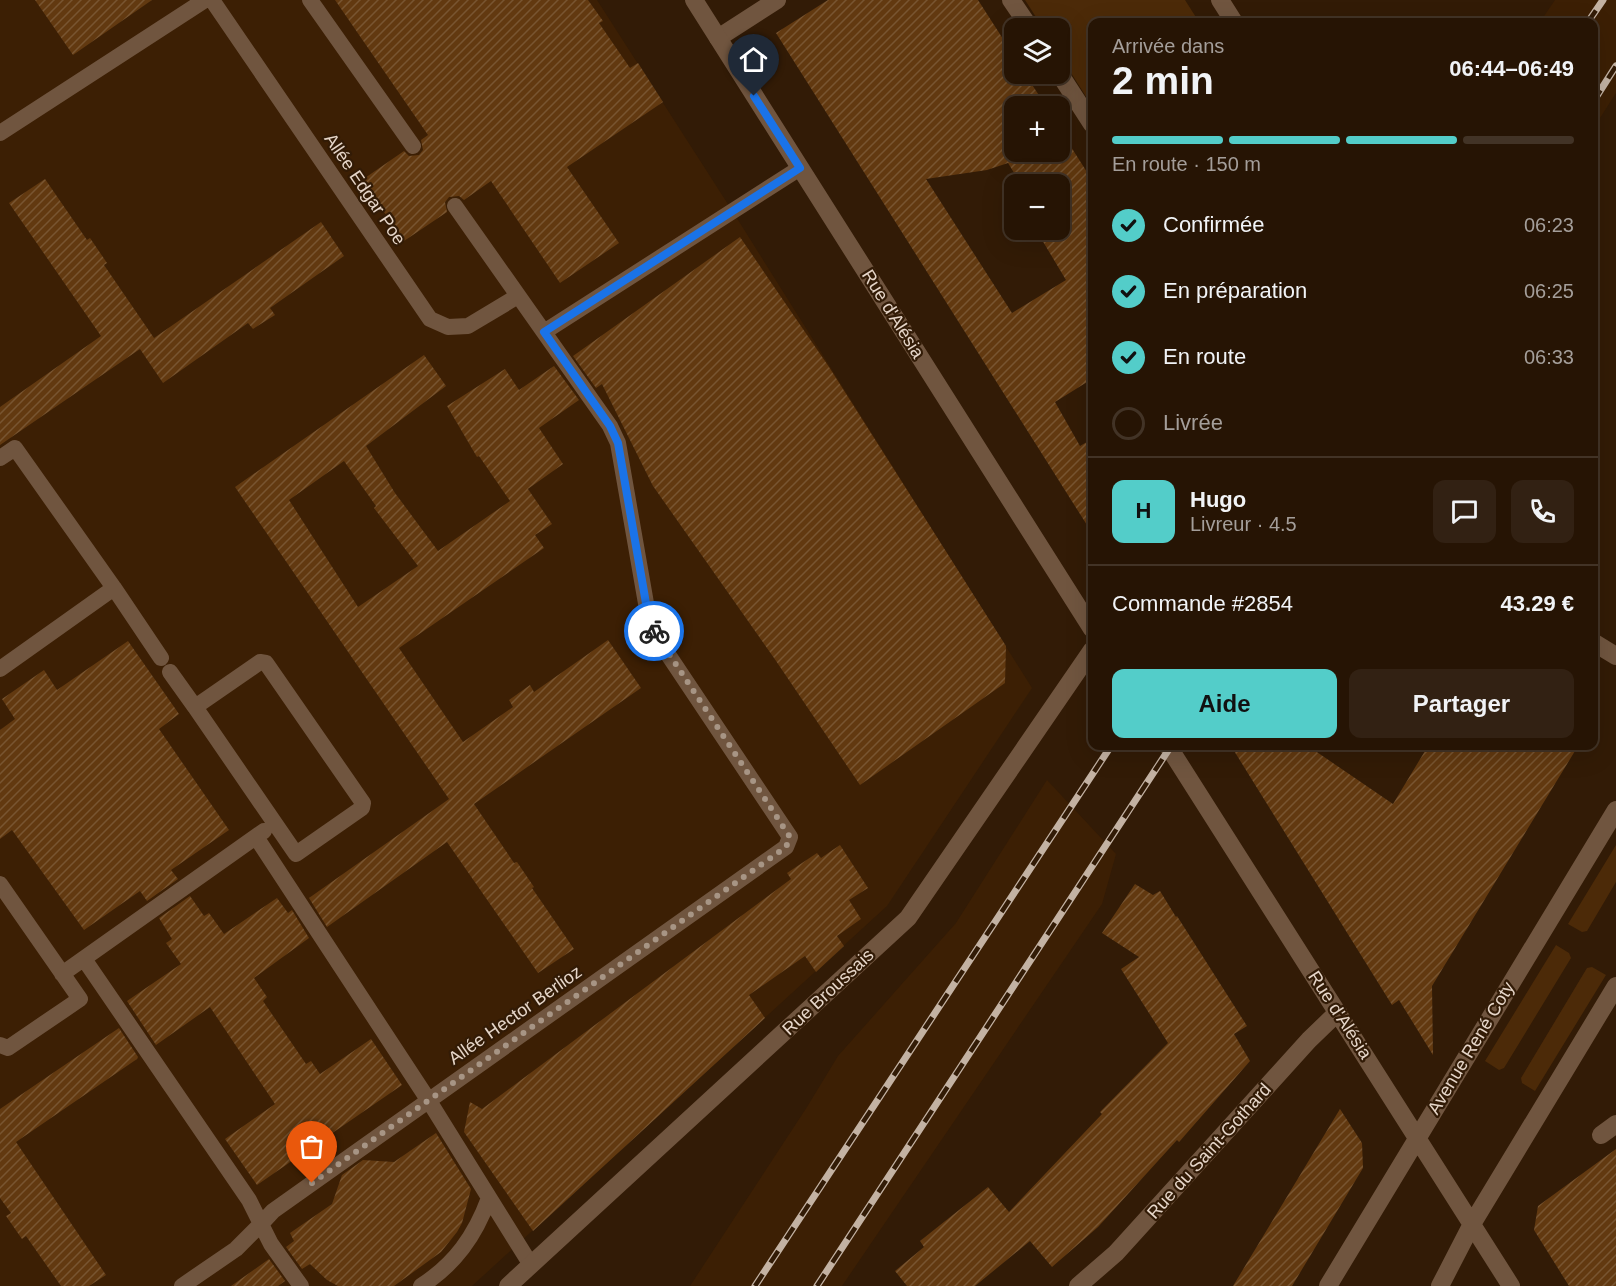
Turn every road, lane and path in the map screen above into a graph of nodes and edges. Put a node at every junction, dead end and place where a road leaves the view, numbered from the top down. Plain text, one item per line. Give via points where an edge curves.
1 (205, 0) edge
2 (213, 0) edge
3 (310, 0) edge
4 (694, 0) edge
5 (777, 0) edge
6 (1011, 0) edge
7 (1220, 0) edge
8 (1023, 18) edge
9 (1231, 18) edge
10 (718, 38) junction
11 (1066, 84) edge
12 (1088, 118) edge
13 (0, 133) edge
14 (412, 146) dead end
15 (800, 168) junction
16 (456, 206) dead end
17 (518, 296) junction
18 (544, 332) junction
19 (0, 459) edge
20 (114, 588) junction
21 (1088, 622) edge
22 (1598, 645) edge
23 (1088, 656) edge
24 (1616, 656) edge
25 (2, 663) edge
26 (195, 707) junction
27 (1171, 750) edge
28 (1616, 810) edge
29 (275, 824) junction
30 (256, 837) junction
31 (0, 884) edge
32 (84, 959) junction
33 (62, 974) junction
34 (1616, 986) edge
35 (1338, 1012) junction
36 (0, 1045) edge
37 (429, 1101) junction
38 (1616, 1124) edge
39 (1601, 1136) dead end
40 (1418, 1137) junction
41 (489, 1198) junction
42 (261, 1224) junction
43 (1472, 1224) junction
44 (531, 1265) junction
45 (182, 1286) edge
46 (301, 1286) edge
47 (421, 1286) edge
48 (508, 1286) edge
49 (1078, 1286) edge
50 (1328, 1286) edge
51 (1440, 1286) edge
52 (1511, 1286) edge

1 - 13 lane
2 - 17 lane, Allée Edgar Poe via 430,319 448,327 468,326
3 - 14 lane
4 - 10 street, Rue d'Alésia
5 - 10 street
6 - 8 street
7 - 9 street
10 - 15 street, Rue d'Alésia
11 - 12 street
15 - 18 lane
15 - 21 street, Rue d'Alésia
16 - 17 lane
17 - 18 lane
18 - 37 lane, Allée Hector Berlioz via 618,443 655,635 790,837 786,847
19 - 20 lane via 15,448
20 - 25 lane
20 - 26 lane
22 - 24 street
23 - 44 street, Rue Broussais via 908,918
26 - 29 lane
26 - 29 lane via 260,662 266,663 363,803 362,808 296,854
27 - 35 street, Rue d'Alésia
28 - 40 street, Avenue René Coty
29 - 30 lane
30 - 32 lane
30 - 37 lane
31 - 33 lane
32 - 33 lane
32 - 42 lane via 249,1200
33 - 36 lane via 80,999 8,1048
34 - 43 street
35 - 40 street, Rue d'Alésia
35 - 49 street, Rue du Saint-Gothard via 1116,1253
37 - 41 lane
37 - 42 lane, Allée Hector Berlioz via 273,1211
38 - 39 street
40 - 43 street, Rue d'Alésia
40 - 50 street, Avenue René Coty
41 - 44 lane
41 - 47 lane via 477,1228 458,1255
42 - 45 lane, Allée Hector Berlioz via 236,1249
42 - 46 lane
43 - 51 street
43 - 52 street, Rue d'Alésia
44 - 48 street, Rue Broussais

